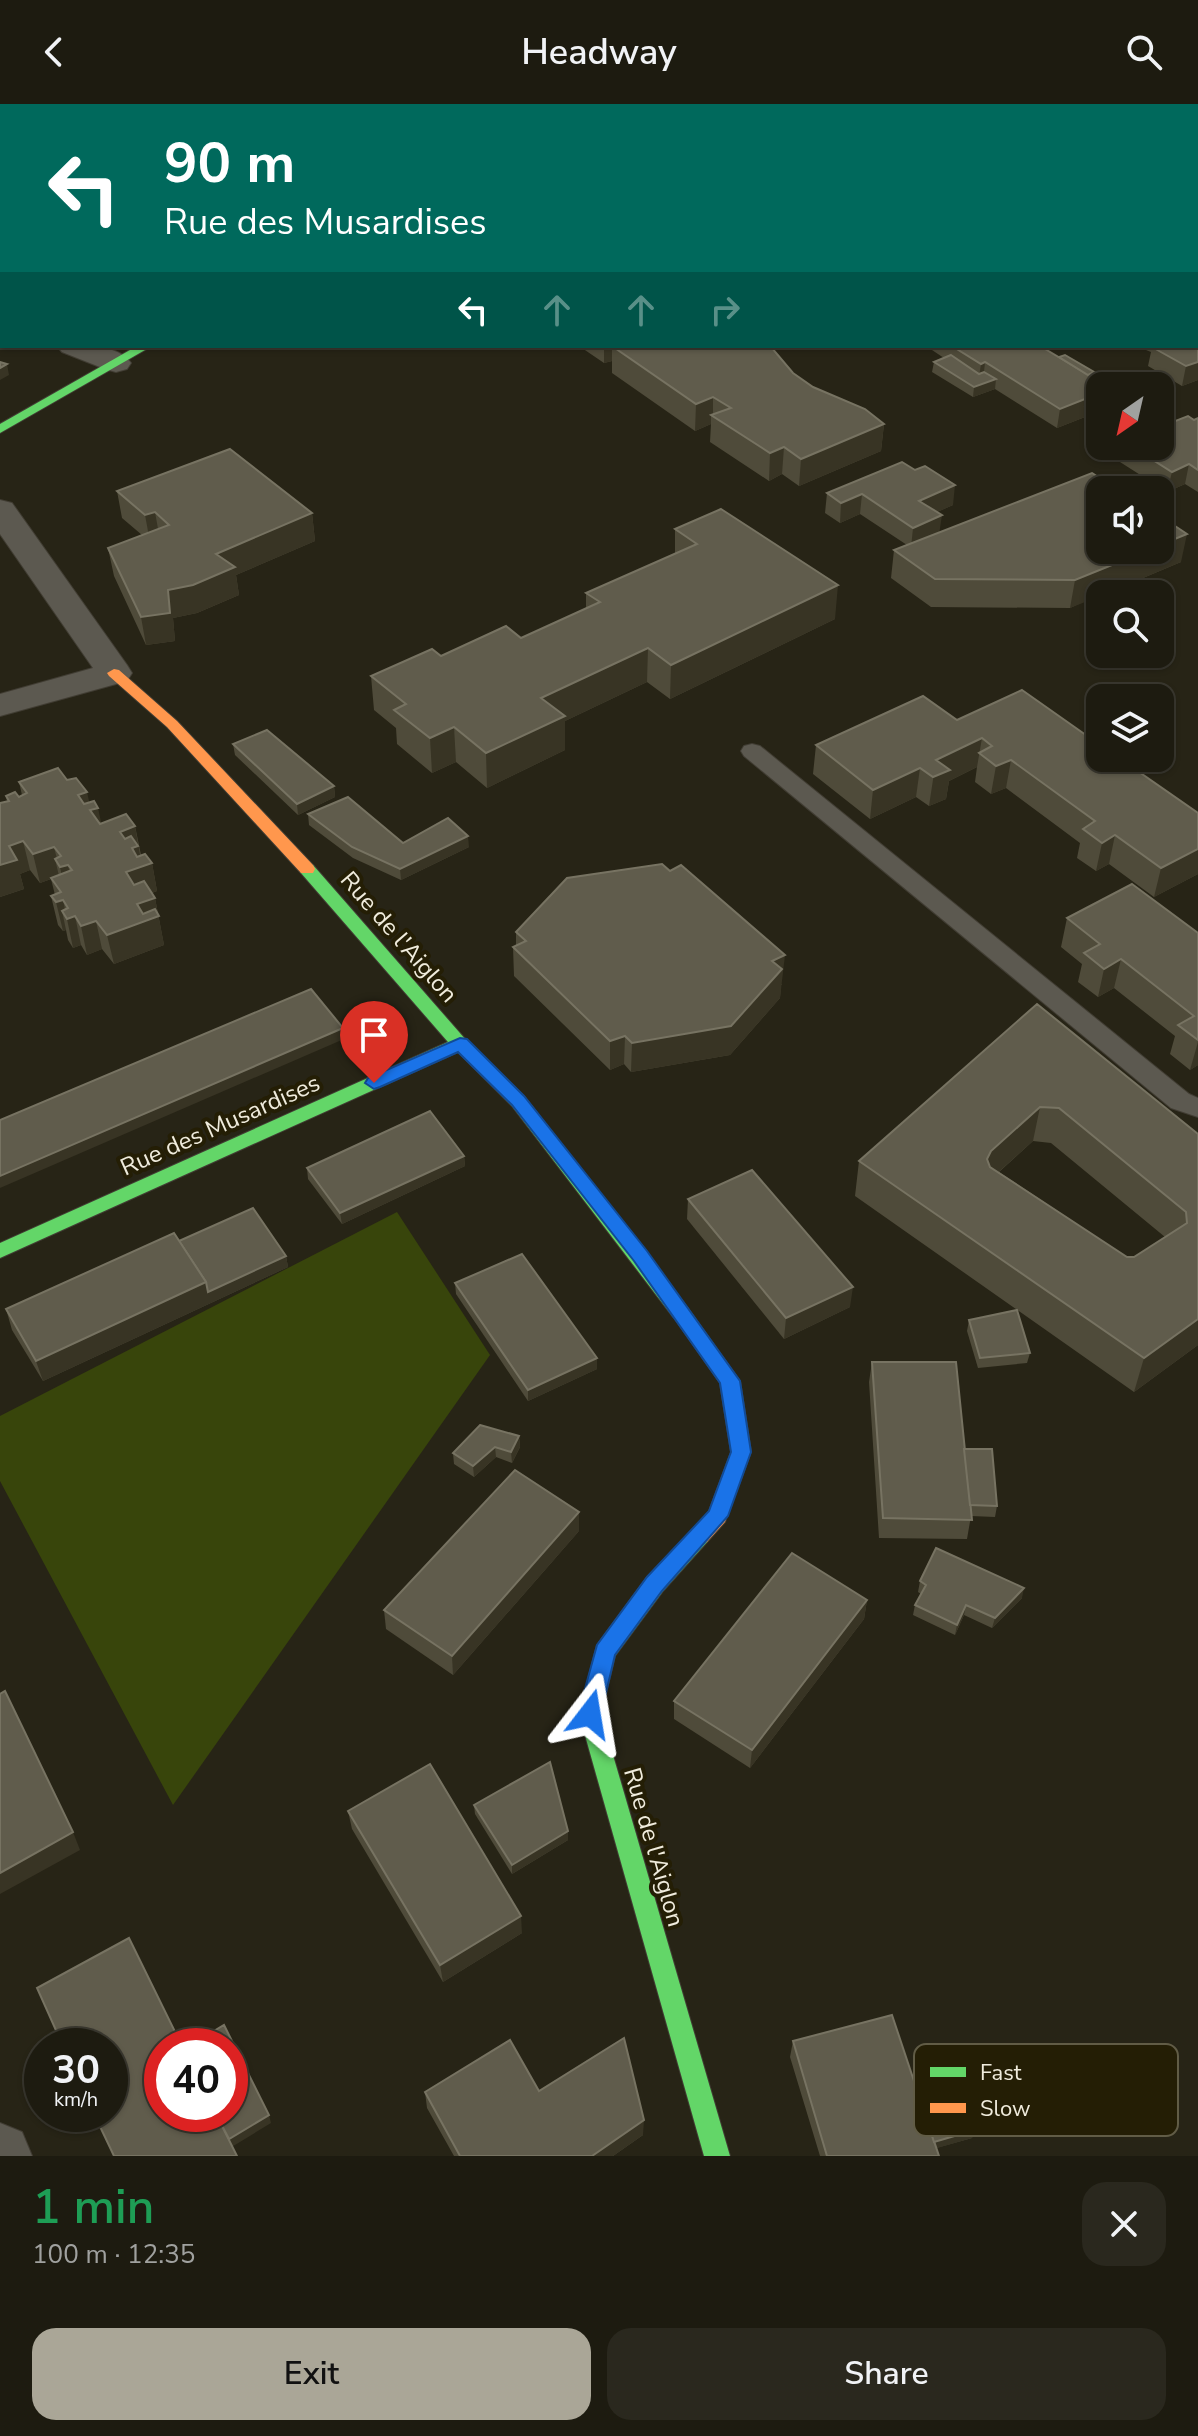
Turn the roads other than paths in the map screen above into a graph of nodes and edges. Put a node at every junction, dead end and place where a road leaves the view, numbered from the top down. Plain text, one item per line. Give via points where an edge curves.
1 (77, 348) edge
2 (142, 348) edge
3 (116, 363) junction
4 (0, 429) edge
5 (0, 510) edge
6 (114, 673) junction
7 (0, 705) edge
8 (752, 751) dead end
9 (460, 1044) junction
10 (1198, 1108) edge
11 (0, 1251) edge
12 (717, 2156) edge

1 - 3 street
2 - 3 street
3 - 4 street
5 - 6 street
6 - 7 street
6 - 9 street, Rue de l'Aiglon via 192,746 327,890
8 - 10 lane via 1180,1101
9 - 11 street, Rue des Musardises
9 - 12 street, Rue de l'Aiglon via 518,1101 730,1381 741,1452 718,1516 655,1584 605,1652 590,1714

